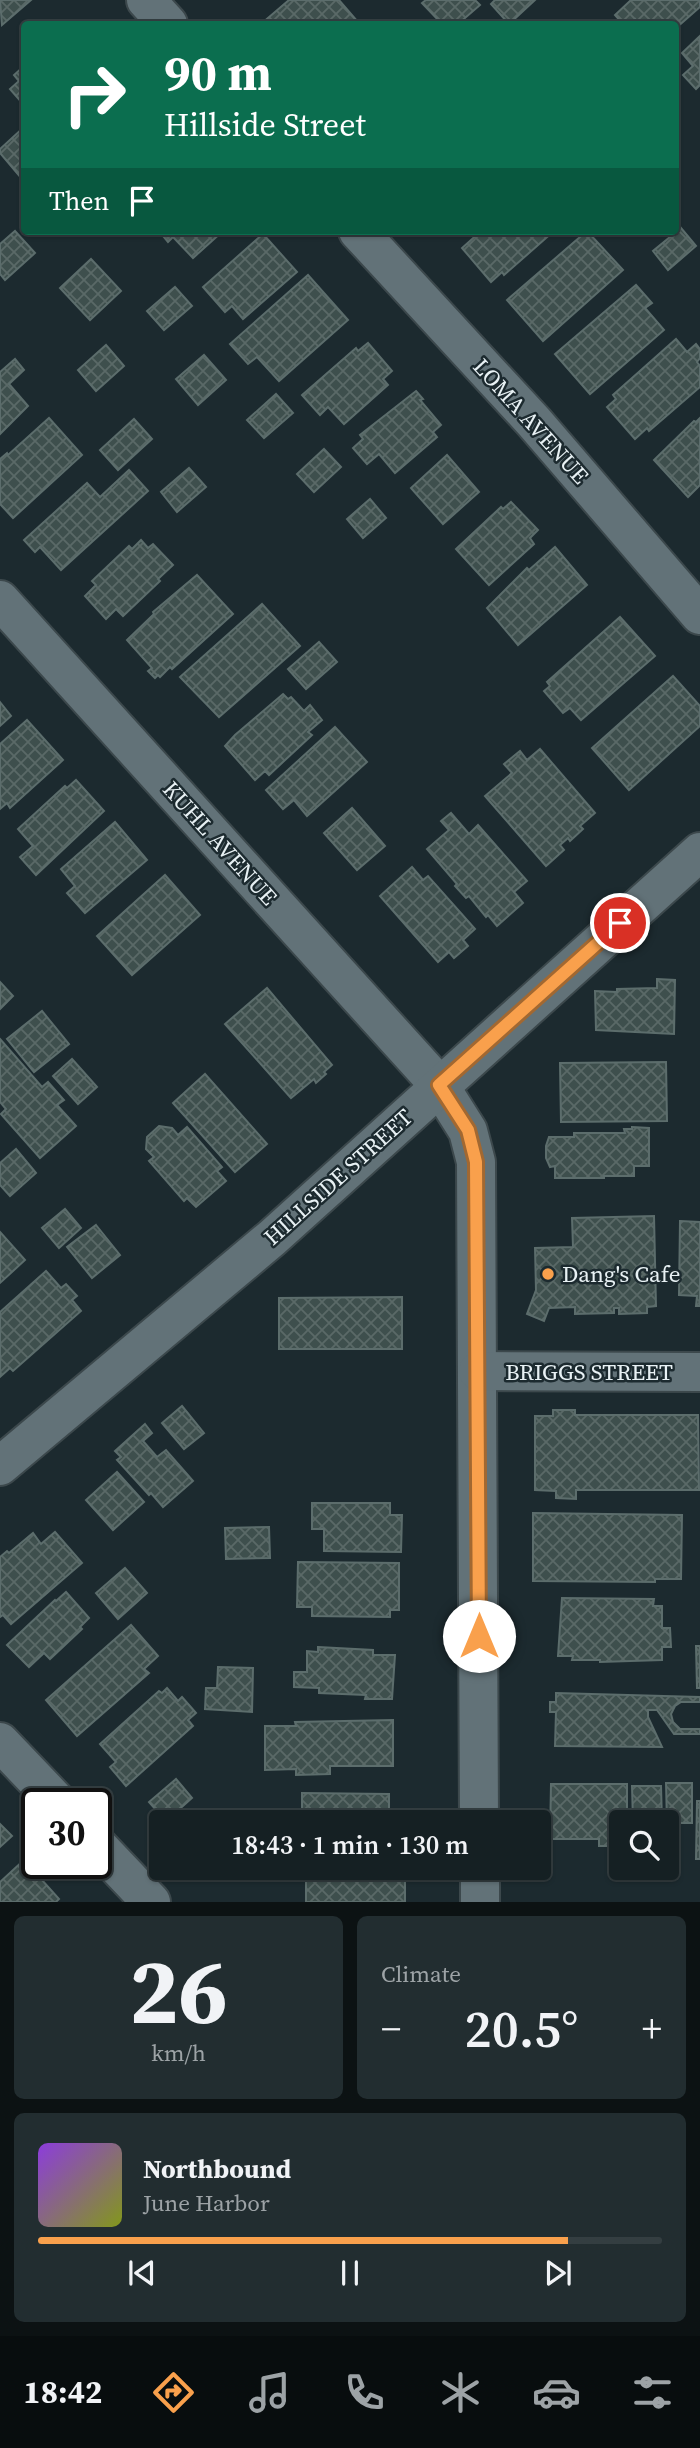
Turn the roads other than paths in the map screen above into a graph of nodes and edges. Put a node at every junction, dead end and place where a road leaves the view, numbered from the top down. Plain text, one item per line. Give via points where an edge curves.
1 (146, 0) edge
2 (165, 21) edge
3 (362, 235) edge
4 (0, 600) edge
5 (700, 615) edge
6 (700, 852) edge
7 (439, 1085) junction
8 (478, 1371) junction
9 (700, 1372) edge
10 (0, 1466) edge
11 (0, 1742) edge
12 (44, 1788) edge
13 (480, 1810) edge
14 (112, 1861) edge
15 (480, 1880) edge
16 (151, 1902) edge
17 (480, 1902) edge

1 - 2 street
3 - 5 street, LOMA AVENUE via 534,422
4 - 7 street, KUHL AVENUE
6 - 7 street, HILLSIDE STREET
7 - 8 street, KUHL AVENUE via 468,1130 476,1162
7 - 10 street, HILLSIDE STREET via 272,1238
8 - 9 street, BRIGGS STREET
8 - 13 street, KUHL AVENUE
11 - 12 street
14 - 16 street
15 - 17 street

